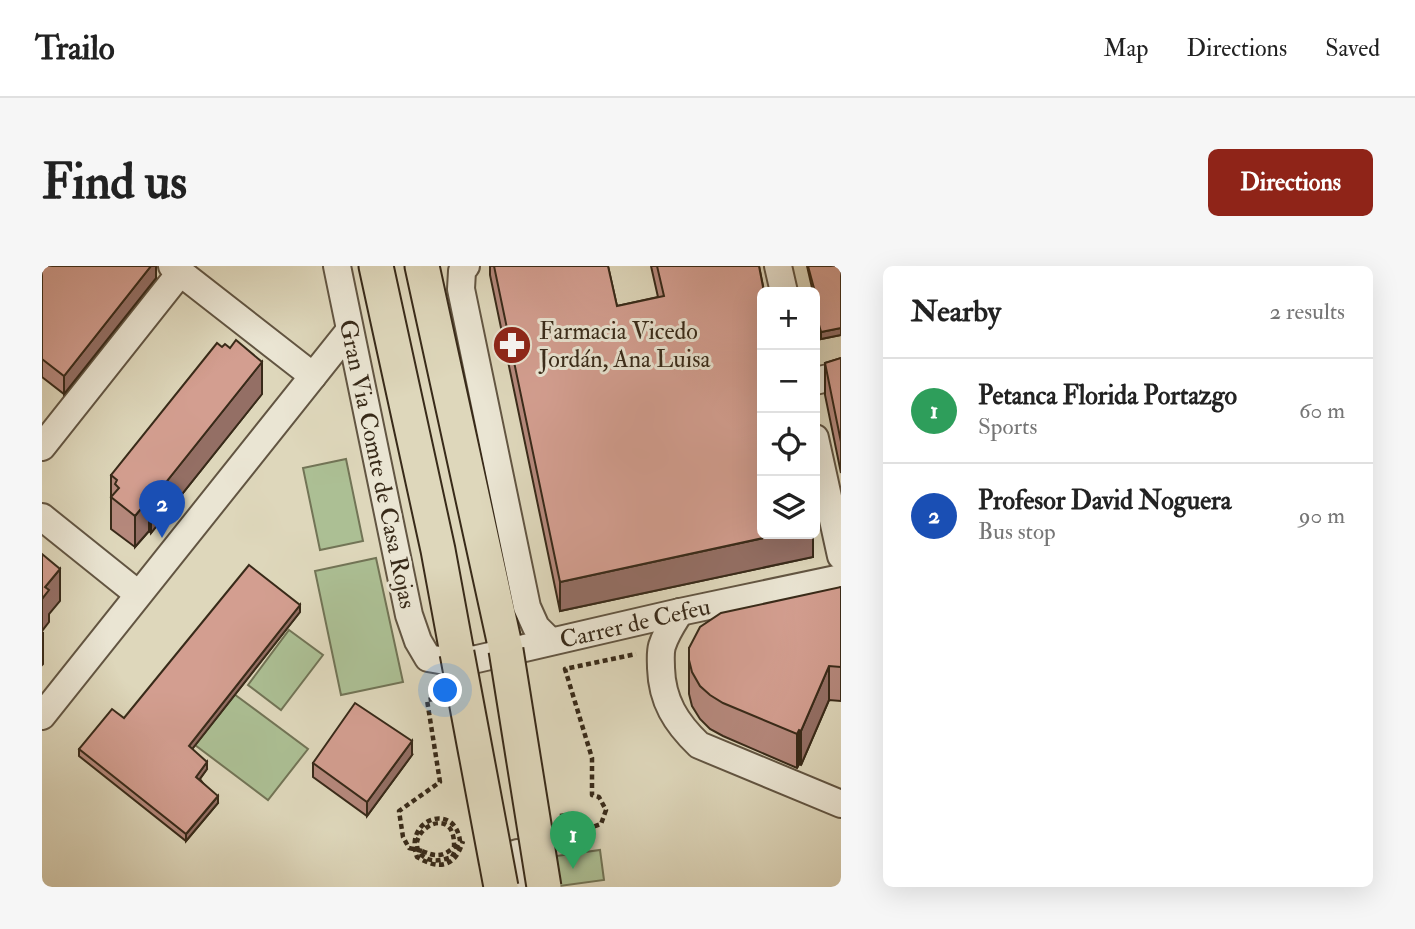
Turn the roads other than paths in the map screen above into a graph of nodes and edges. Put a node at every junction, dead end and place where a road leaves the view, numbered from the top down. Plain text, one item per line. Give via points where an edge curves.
1 (337, 266) edge
2 (376, 266) edge
3 (422, 266) edge
4 (466, 266) edge
5 (778, 266) edge
6 (176, 269) edge
7 (783, 287) edge
8 (349, 331) junction
9 (841, 375) edge
10 (313, 376) junction
11 (820, 380) edge
12 (46, 433) edge
13 (820, 461) edge
14 (42, 517) edge
15 (841, 556) edge
16 (841, 578) edge
17 (138, 594) junction
18 (680, 612) junction
19 (550, 641) junction
20 (442, 655) junction
21 (42, 716) edge
22 (841, 804) edge
23 (517, 853) dead end
24 (500, 887) edge
25 (522, 887) edge
26 (544, 887) edge

1 - 8 street, Gran Via Comte de Casa Rojas
2 - 20 main road, Gran Via Comte de Casa Rojas via 438,550
3 - 26 main road, bridge via 506,650
4 - 19 street via 461,289 527,607 536,627
5 - 7 street
6 - 10 street
6 - 12 street
8 - 10 street
8 - 20 street, Gran Via Comte de Casa Rojas via 410,615 418,641
9 - 11 street
10 - 17 street
13 - 15 street
14 - 17 street
16 - 18 street, Carrer de Cefeu
17 - 21 street
18 - 19 street, Carrer de Cefeu
18 - 22 street via 661,648 662,684 670,710 683,730 699,745
19 - 20 street, Carrer de Cefeu via 477,659 451,662
20 - 24 main road, bridge
23 - 25 street

